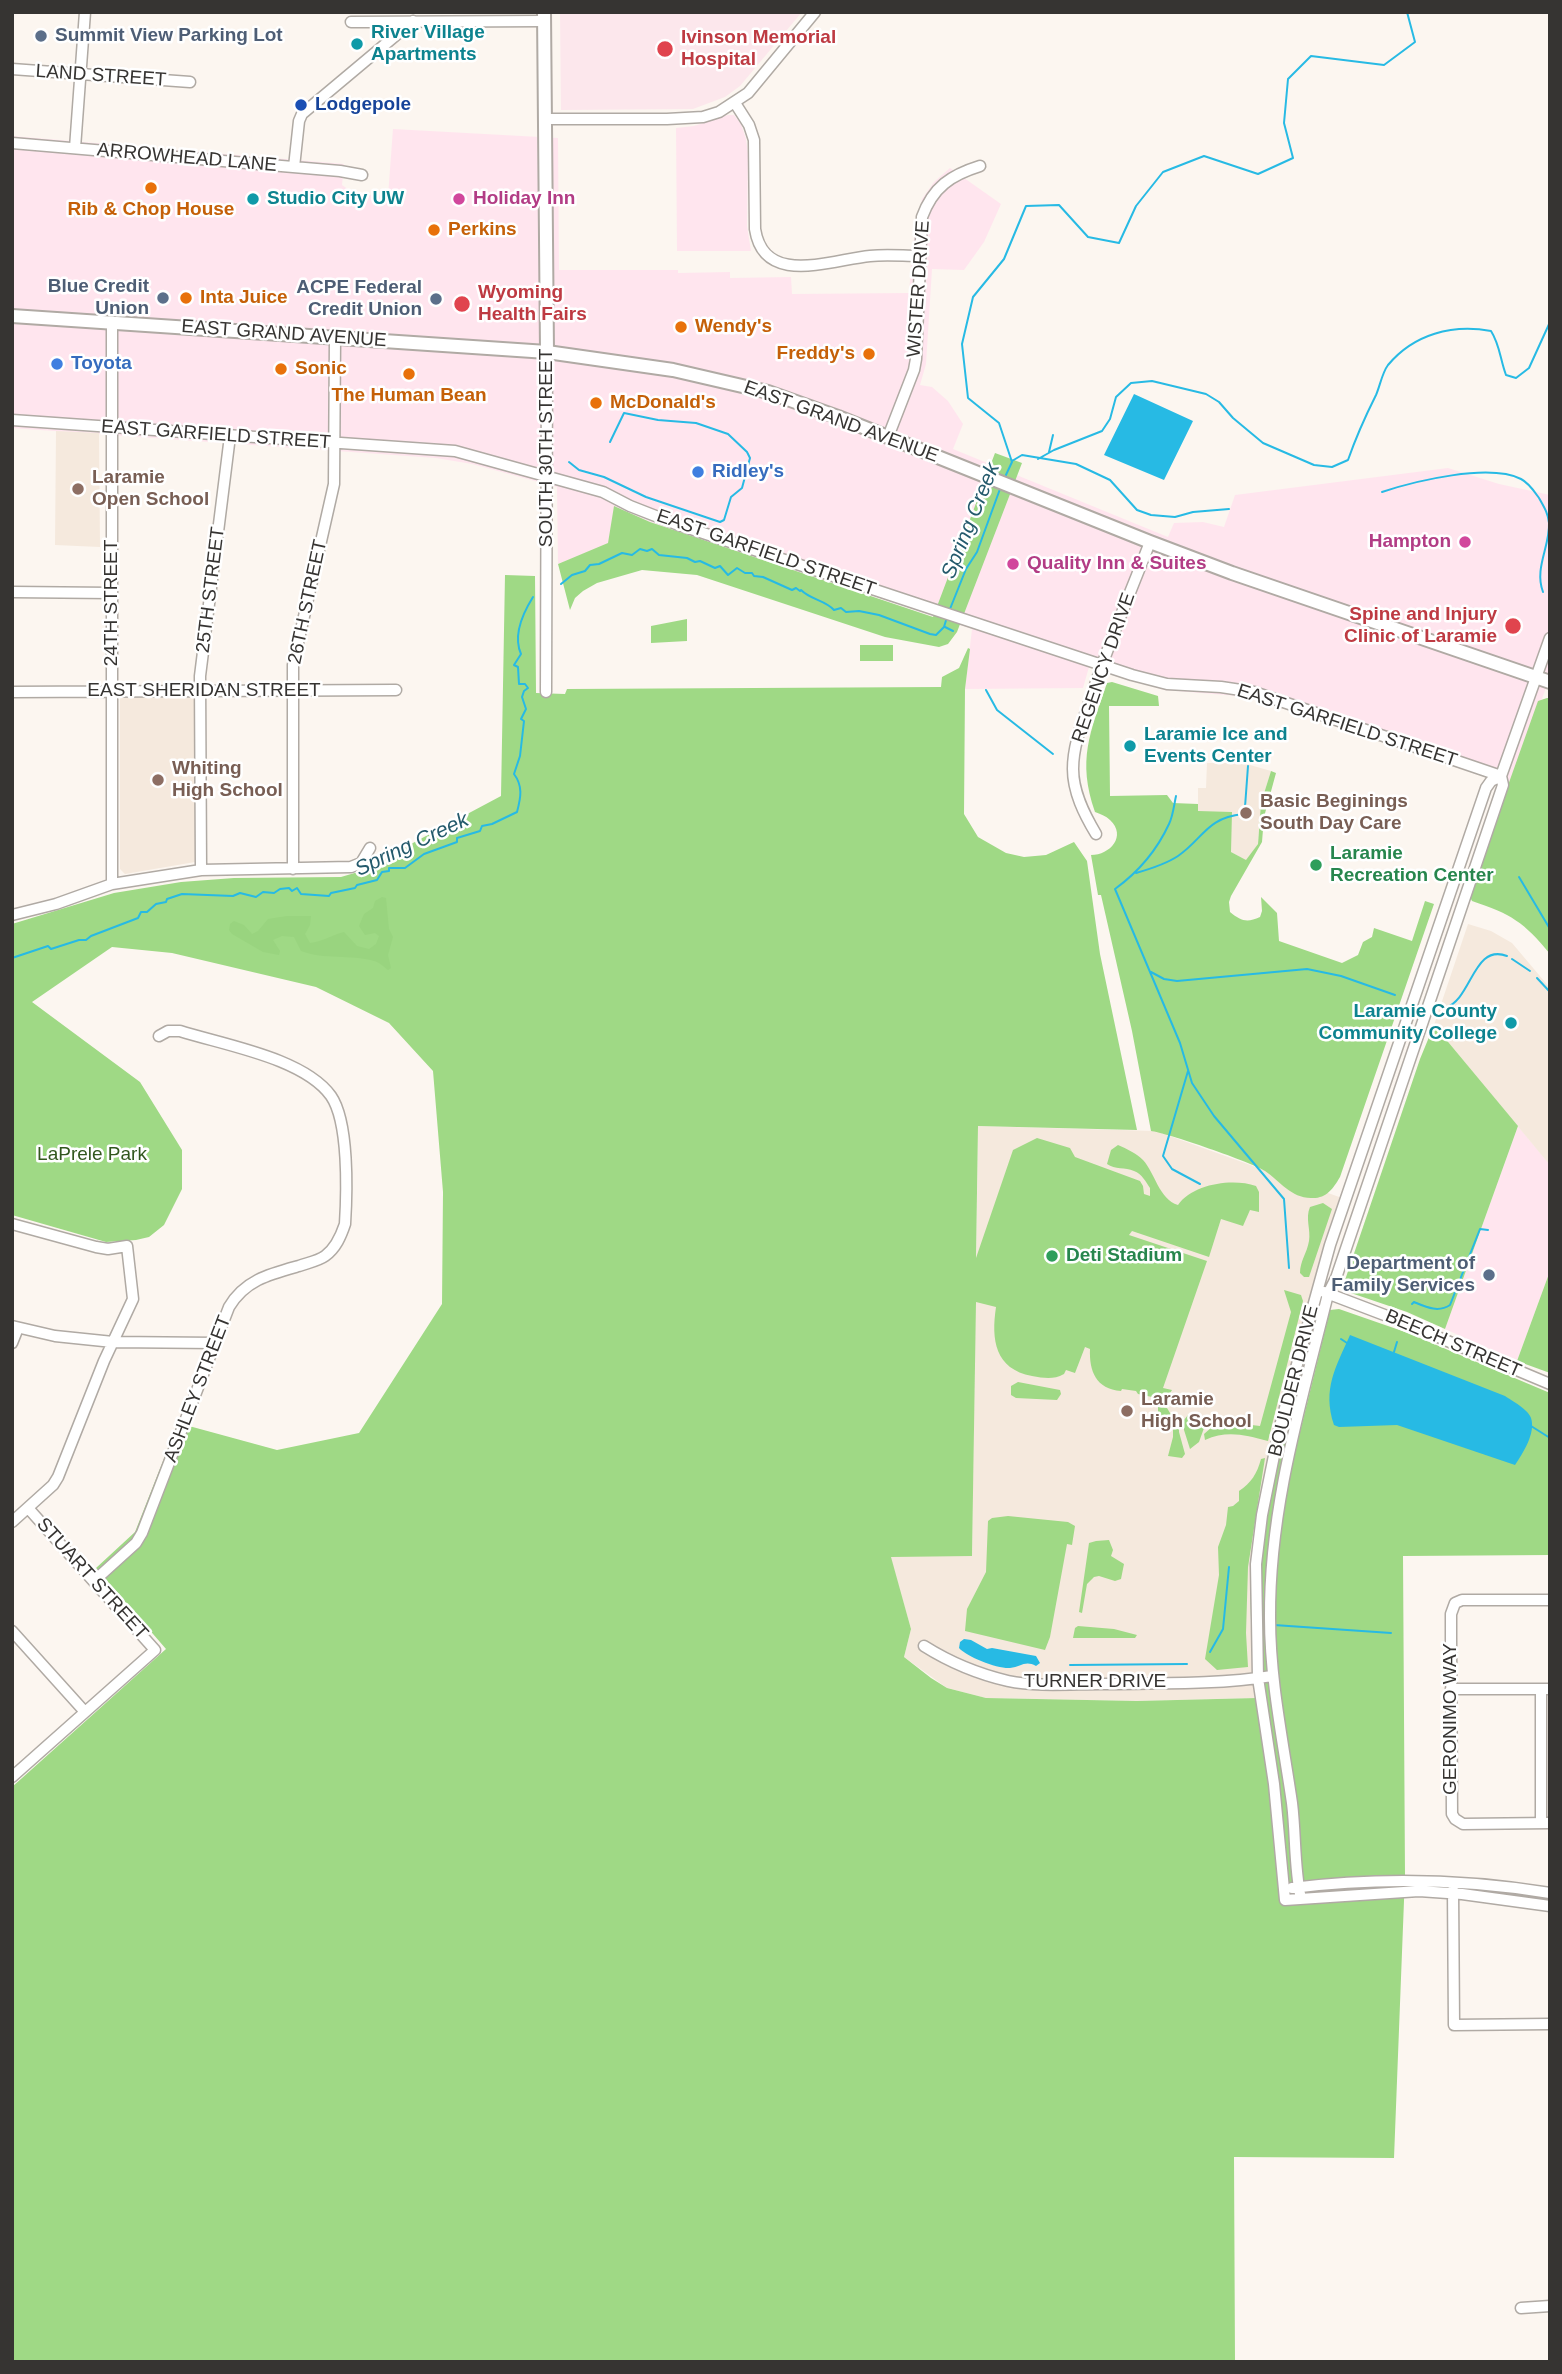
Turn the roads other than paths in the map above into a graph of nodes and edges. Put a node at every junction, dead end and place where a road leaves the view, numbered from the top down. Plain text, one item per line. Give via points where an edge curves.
1 (85, 12) edge
2 (815, 12) edge
3 (544, 17) edge
4 (413, 21) junction
5 (351, 22) dead end
6 (12, 69) edge
7 (80, 74) junction
8 (190, 82) dead end
9 (735, 103) junction
10 (545, 119) junction
11 (12, 143) edge
12 (75, 148) junction
13 (980, 166) dead end
14 (295, 167) junction
15 (362, 175) dead end
16 (920, 256) junction
17 (12, 316) edge
18 (112, 323) junction
19 (335, 338) junction
20 (547, 352) junction
21 (12, 420) edge
22 (112, 427) junction
23 (230, 436) junction
24 (888, 437) junction
25 (336, 443) junction
26 (547, 476) junction
27 (1150, 542) junction
28 (12, 592) edge
29 (112, 593) junction
30 (1550, 638) edge
31 (1102, 664) junction
32 (1536, 677) junction
33 (1550, 682) edge
34 (396, 690) dead end
35 (200, 691) junction
36 (292, 691) junction
37 (12, 692) edge
38 (112, 692) junction
39 (546, 692) dead end
40 (1501, 776) junction
41 (1096, 834) dead end
42 (370, 848) dead end
43 (293, 869) junction
44 (201, 870) junction
45 (112, 884) junction
46 (12, 915) edge
47 (159, 1036) dead end
48 (12, 1224) edge
49 (1317, 1290) junction
50 (1328, 1294) junction
51 (15, 1327) edge
52 (113, 1342) junction
53 (12, 1343) edge
54 (216, 1343) junction
55 (1550, 1384) edge
56 (28, 1508) junction
57 (12, 1522) edge
58 (94, 1581) junction
59 (1550, 1600) edge
60 (12, 1631) edge
61 (924, 1646) dead end
62 (1272, 1676) junction
63 (1258, 1678) junction
64 (1451, 1689) junction
65 (1545, 1689) edge
66 (85, 1712) junction
67 (12, 1776) edge
68 (1545, 1823) edge
69 (1453, 1882) junction
70 (1298, 1887) junction
71 (1284, 1891) junction
72 (1550, 1893) edge
73 (1453, 1894) junction
74 (1301, 1899) junction
75 (1550, 1906) edge
76 (1550, 2024) edge
77 (1550, 2306) edge
78 (1521, 2308) dead end

1 - 7 street
2 - 9 street
3 - 4 street
3 - 10 main road, SOUTH 30TH STREET
4 - 5 street
4 - 14 street via 302,114
6 - 7 street, LAND STREET
7 - 8 street, LAND STREET
7 - 12 street
9 - 10 street via 712,115 690,118
9 - 16 street via 754,140 755,229 765,256 794,265 868,256
10 - 20 main road, SOUTH 30TH STREET
11 - 12 street, ARROWHEAD LANE
12 - 14 street, ARROWHEAD LANE
13 - 16 street, WISTER DRIVE via 954,175 935,190 922,216
14 - 15 street, ARROWHEAD LANE
16 - 24 street, WISTER DRIVE via 916,359
17 - 18 main road, EAST GRAND AVENUE
18 - 19 main road, EAST GRAND AVENUE
18 - 22 street, 24TH STREET
19 - 20 main road, EAST GRAND AVENUE
19 - 25 street, 26TH STREET
20 - 24 main road, EAST GRAND AVENUE via 734,383
20 - 26 street, SOUTH 30TH STREET
21 - 22 street, EAST GARFIELD STREET
22 - 23 street, EAST GARFIELD STREET
22 - 29 street, 24TH STREET
23 - 25 street, EAST GARFIELD STREET
23 - 35 street, 25TH STREET
24 - 27 main road, EAST GRAND AVENUE
25 - 26 street, EAST GARFIELD STREET via 455,451
25 - 36 street, 26TH STREET via 334,484 293,665
26 - 31 street, EAST GARFIELD STREET via 603,492 676,524
26 - 39 street, SOUTH 30TH STREET
27 - 31 street, REGENCY DRIVE
27 - 32 main road, EAST GRAND AVENUE
28 - 29 street
29 - 38 street, 24TH STREET
30 - 32 street, BOULDER DRIVE
31 - 40 street, EAST GARFIELD STREET via 1167,684 1254,692
31 - 41 street, REGENCY DRIVE via 1075,746 1073,772 1084,814
32 - 33 main road, EAST GRAND AVENUE
32 - 40 street, BOULDER DRIVE
34 - 36 street, EAST SHERIDAN STREET
35 - 36 street, EAST SHERIDAN STREET
35 - 38 street, EAST SHERIDAN STREET
35 - 44 street, 25TH STREET
36 - 43 street, 26TH STREET
37 - 38 street, EAST SHERIDAN STREET
38 - 45 street, 24TH STREET
40 - 49 street, BOULDER DRIVE via 1486,788
40 - 50 street, BOULDER DRIVE via 1503,785
42 - 43 street via 361,863 351,867
43 - 44 street
44 - 45 street
45 - 46 street
47 - 54 street, ASHLEY STREET via 180,1031 301,1069 331,1097 343,1127 346,1209 340,1238 324,1257 248,1284 229,1307
48 - 52 street via 96,1247 127,1246 133,1299
49 - 50 street, BEECH STREET
49 - 63 street, BOULDER DRIVE via 1280,1426 1262,1515 1256,1564
50 - 55 street, BEECH STREET
50 - 62 street, BOULDER DRIVE via 1275,1533
51 - 52 street
51 - 53 street
52 - 54 street
52 - 56 street via 58,1477
54 - 58 street, ASHLEY STREET via 142,1533
56 - 57 street
56 - 58 street, STUART STREET
58 - 66 street, STUART STREET via 155,1650
59 - 64 street, GERONIMO WAY via 1455,1603
60 - 66 street
61 - 63 street, TURNER DRIVE via 966,1669 1012,1682 1168,1683
62 - 63 street, TURNER DRIVE
62 - 70 street, BOULDER DRIVE via 1293,1808
63 - 71 street, BOULDER DRIVE
64 - 65 street
64 - 68 street, GERONIMO WAY via 1452,1814 1460,1823 1469,1824
65 - 68 street
66 - 67 street
69 - 70 street
69 - 72 street
69 - 73 street
70 - 71 street
70 - 74 street, BOULDER DRIVE
71 - 74 street via 1285,1900
73 - 74 street via 1419,1891
73 - 75 street
73 - 76 street via 1454,2025
77 - 78 street

